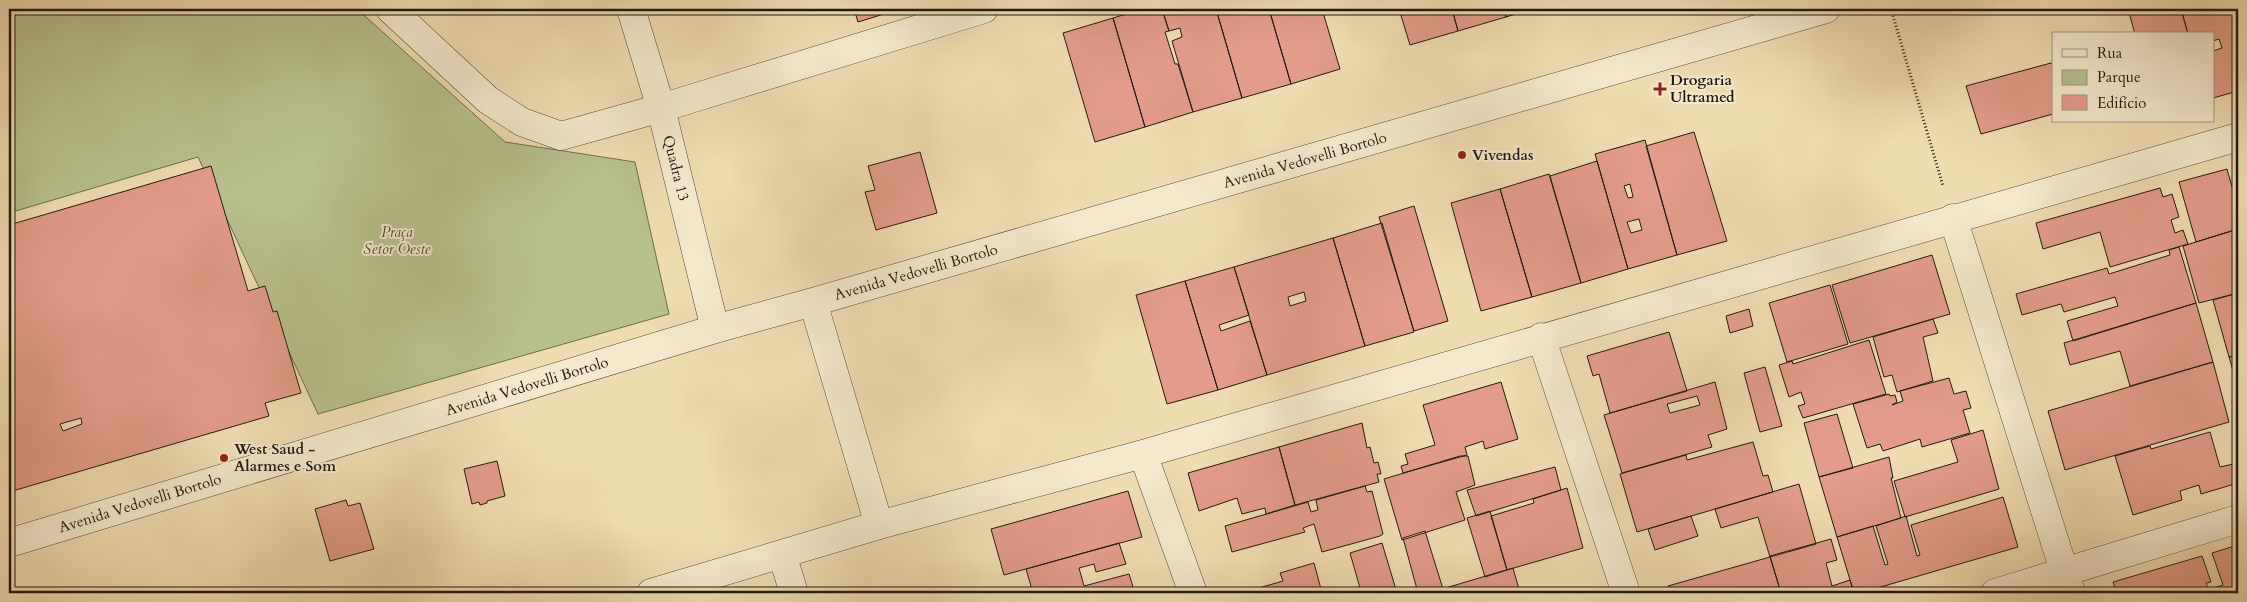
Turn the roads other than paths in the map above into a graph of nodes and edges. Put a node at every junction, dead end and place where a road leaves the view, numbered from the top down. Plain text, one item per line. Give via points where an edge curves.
1 (390, 9) edge
2 (631, 9) edge
3 (984, 9) edge
4 (1826, 9) edge
5 (661, 108) junction
6 (2238, 137) edge
7 (1953, 218) junction
8 (813, 302) junction
9 (715, 329) junction
10 (1541, 337) junction
11 (1143, 454) junction
12 (2238, 519) edge
13 (879, 525) junction
14 (9, 543) edge
15 (782, 554) junction
16 (2068, 583) edge
17 (651, 593) edge
18 (794, 593) edge
19 (1193, 593) edge
20 (1626, 593) edge
21 (1995, 593) edge

1 - 5 street via 488,100 522,122 561,136
2 - 5 street, Quadra 13
3 - 5 street
4 - 8 street, Avenida Vedovelli Bortolo
5 - 9 street, Quadra 13
6 - 7 street
7 - 10 street
7 - 16 street
8 - 9 street, Avenida Vedovelli Bortolo
8 - 13 street
9 - 14 street, Avenida Vedovelli Bortolo
10 - 11 street
10 - 20 street
11 - 13 street
11 - 19 street
12 - 16 street
13 - 15 street
15 - 17 street
15 - 18 street
16 - 21 street

